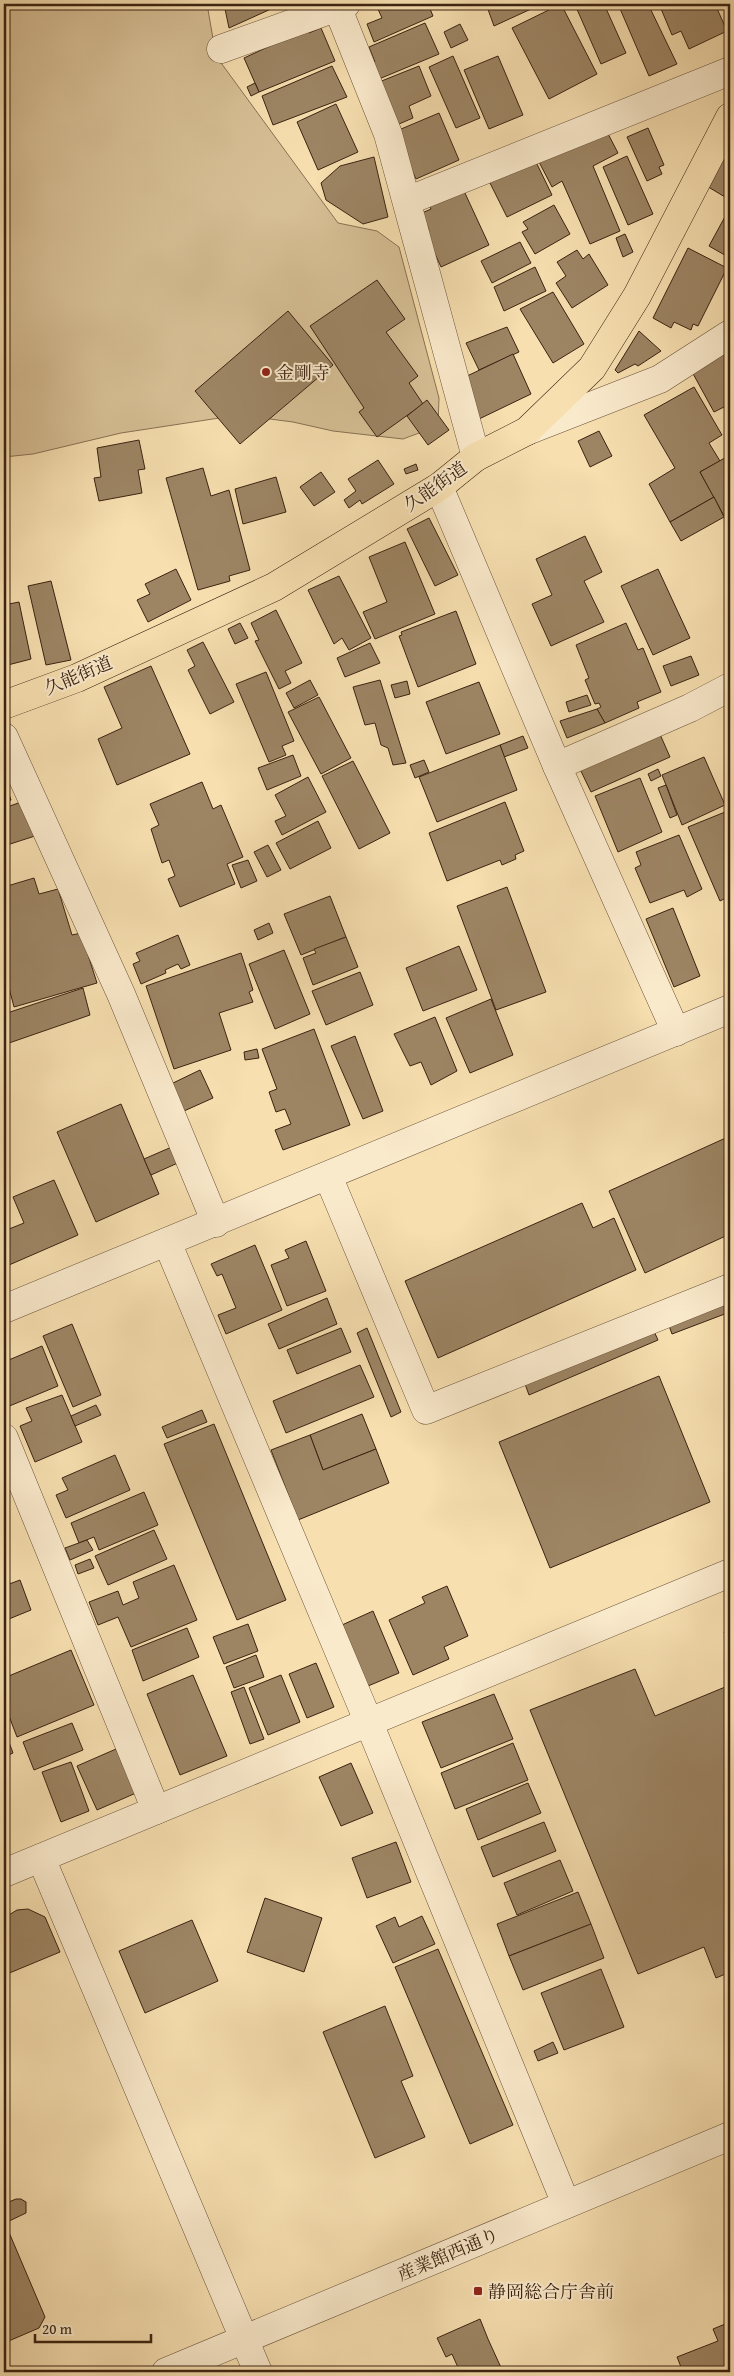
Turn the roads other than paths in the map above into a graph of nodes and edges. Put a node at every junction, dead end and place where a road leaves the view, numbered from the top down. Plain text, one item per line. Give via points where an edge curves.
1 (340, 5) edge
2 (221, 49) dead end
3 (730, 71) edge
4 (730, 117) edge
5 (407, 201) junction
6 (730, 334) edge
7 (527, 431) junction
8 (476, 457) junction
9 (439, 487) junction
10 (730, 687) edge
11 (4, 705) edge
12 (4, 737) edge
13 (557, 766) junction
14 (730, 1010) edge
15 (676, 1032) junction
16 (328, 1176) junction
17 (216, 1223) junction
18 (167, 1242) junction
19 (730, 1288) edge
20 (4, 1309) edge
21 (4, 1438) edge
22 (730, 1573) edge
23 (369, 1724) junction
24 (156, 1810) junction
25 (41, 1858) junction
26 (4, 1873) edge
27 (730, 2136) edge
28 (566, 2204) junction
29 (245, 2340) junction
30 (166, 2372) edge
31 (258, 2372) edge

1 - 2 street
1 - 5 street via 388,134
3 - 5 street
4 - 7 main road, 久能街道 via 637,296 592,368
5 - 8 street
6 - 7 street via 660,379
7 - 8 main road, 久能街道
8 - 9 main road, 久能街道
9 - 11 main road, 久能街道 via 274,587 77,678
9 - 13 street
10 - 13 street
12 - 17 street via 121,994
13 - 15 street
14 - 15 street
15 - 16 street
16 - 17 street
16 - 19 street via 426,1410
17 - 18 street
18 - 20 street
18 - 23 street
21 - 24 street
22 - 23 street
23 - 24 street
23 - 28 street
24 - 25 street
25 - 26 street
25 - 29 street
27 - 28 street, 産業館西通り
28 - 29 street, 産業館西通り
29 - 30 street, 産業館西通り
29 - 31 street

